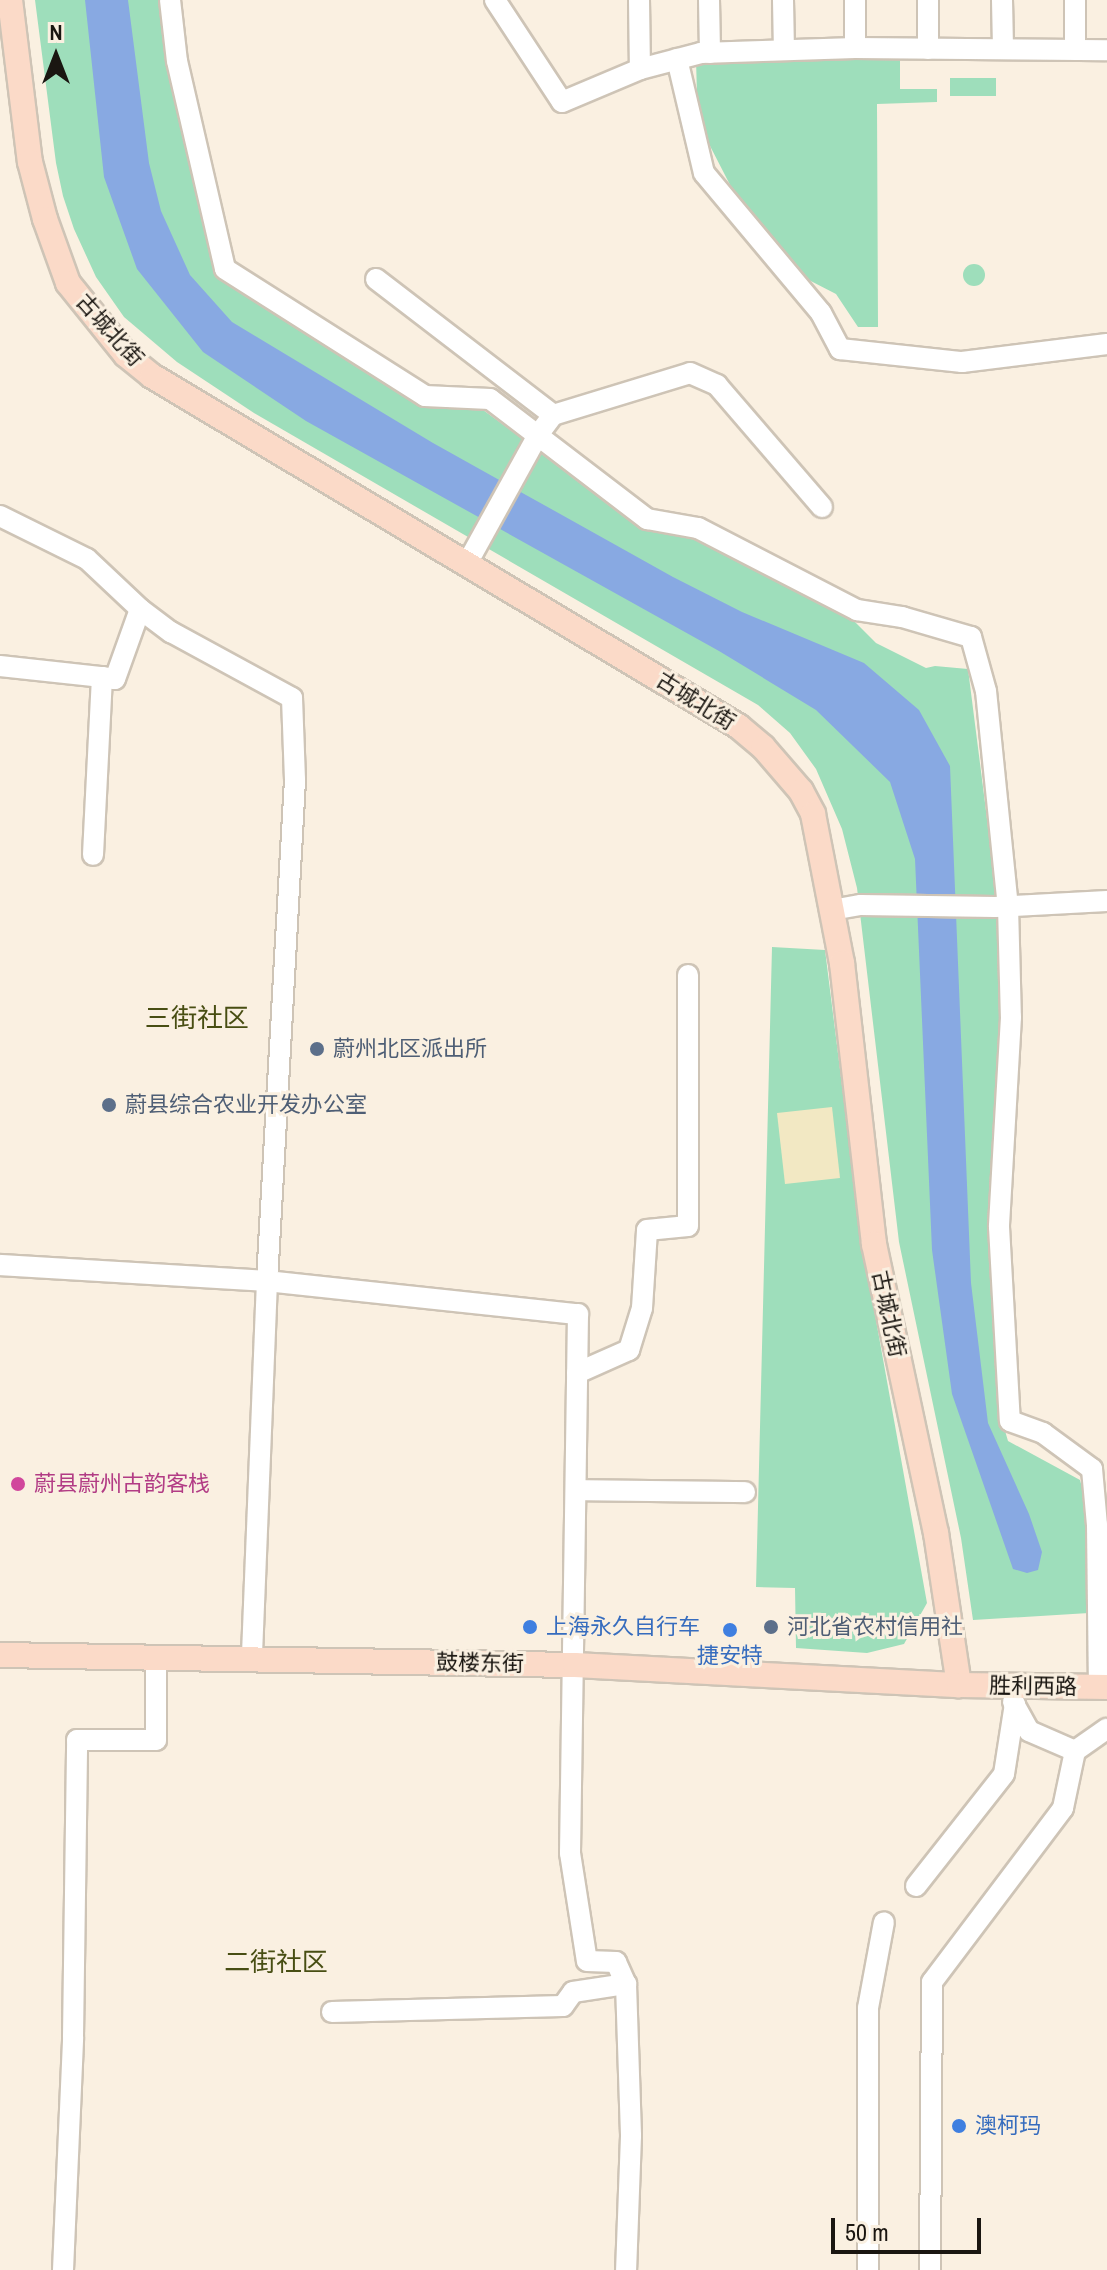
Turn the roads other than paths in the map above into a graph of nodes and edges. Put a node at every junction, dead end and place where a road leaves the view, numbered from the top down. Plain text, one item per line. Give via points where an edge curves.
1 (10, 0) edge
2 (170, 0) edge
3 (495, 0) edge
4 (639, 0) edge
5 (709, 0) edge
6 (783, 0) edge
7 (855, 0) edge
8 (928, 0) edge
9 (1002, 0) edge
10 (1075, 0) edge
11 (855, 48) junction
12 (928, 49) junction
13 (1003, 49) junction
14 (784, 50) junction
15 (1075, 50) junction
16 (1107, 50) edge
17 (710, 53) junction
18 (677, 59) junction
19 (640, 69) junction
20 (376, 279) dead end
21 (1107, 344) edge
22 (553, 415) junction
23 (535, 440) junction
24 (822, 507) dead end
25 (0, 516) edge
26 (468, 562) junction
27 (140, 609) junction
28 (0, 666) edge
29 (102, 677) junction
30 (93, 855) dead end
31 (1107, 901) edge
32 (1002, 906) junction
33 (832, 910) junction
34 (688, 975) dead end
35 (0, 1265) edge
36 (267, 1281) junction
37 (577, 1373) junction
38 (576, 1490) junction
39 (745, 1492) dead end
40 (0, 1655) edge
41 (156, 1657) junction
42 (252, 1658) junction
43 (575, 1665) junction
44 (959, 1685) junction
45 (1103, 1687) edge
46 (1010, 1695) junction
47 (1107, 1729) edge
48 (1075, 1751) junction
49 (916, 1886) dead end
50 (884, 1922) dead end
51 (626, 1984) junction
52 (332, 2012) dead end
53 (63, 2270) edge
54 (626, 2270) edge
55 (868, 2270) edge
56 (930, 2270) edge

1 - 26 main road, 古城北街 via 30,162 45,219 68,283 95,320 152,376
2 - 23 street via 177,61 225,269 425,396 490,399
3 - 19 street via 562,102
4 - 19 street
5 - 17 street
6 - 14 street
7 - 11 street
8 - 12 street
9 - 13 street
10 - 15 street
11 - 12 street
11 - 14 street
12 - 13 street
13 - 15 street
14 - 17 street
15 - 16 street
17 - 18 street
18 - 19 street
18 - 21 street via 704,173 821,313 840,349 962,362
20 - 22 street
22 - 23 street
22 - 24 street via 690,373 717,385
23 - 26 street
23 - 32 street via 647,519 698,528 857,610 971,637 986,691
25 - 27 street via 87,559
26 - 33 main road, 古城北街 via 738,726 763,747 801,791 813,814
27 - 29 street via 115,679
27 - 36 street via 171,632 292,698 295,780
28 - 29 street
29 - 30 street
31 - 32 street
32 - 33 street via 861,905
32 - 45 street via 1011,1017 999,1227 1010,1421 1043,1433 1092,1469
33 - 44 main road, 古城北街 via 874,1244 936,1533
34 - 37 street via 688,1226 647,1230 642,1308 629,1350
35 - 36 street
36 - 37 street via 578,1314
36 - 42 street
37 - 38 street
38 - 39 street
38 - 43 street
40 - 41 main road, 鼓楼东街
41 - 42 main road, 鼓楼东街
41 - 53 street via 156,1740 77,1740
42 - 43 main road, 鼓楼东街
43 - 44 main road, 鼓楼东街
43 - 51 street via 570,1853 587,1961 616,1962
44 - 46 main road, 胜利西路
45 - 46 main road, 胜利西路
46 - 48 street via 1029,1731
46 - 49 street via 1004,1774
47 - 48 street
48 - 56 street via 1063,1808 932,1982
50 - 55 street via 868,2008
51 - 52 street via 573,1992 563,2006
51 - 54 street via 631,2136

